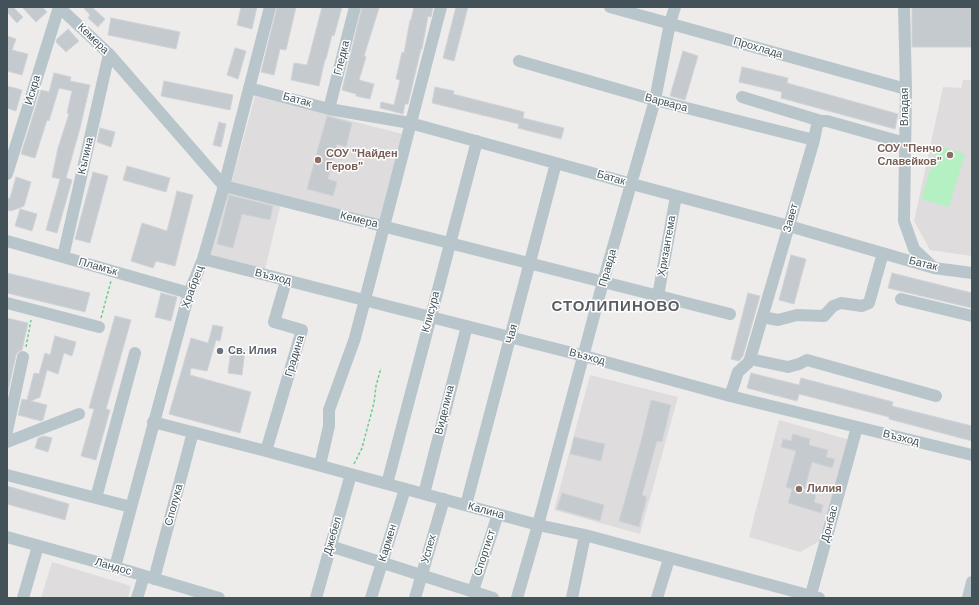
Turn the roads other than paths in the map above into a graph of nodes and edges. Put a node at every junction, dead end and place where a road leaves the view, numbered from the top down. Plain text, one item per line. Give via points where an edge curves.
1 (59, 7) edge
2 (270, 7) edge
3 (355, 7) edge
4 (441, 7) edge
5 (610, 7) edge
6 (675, 7) edge
7 (904, 7) edge
8 (670, 23) junction
9 (109, 54) junction
10 (520, 61) dead end
11 (249, 88) junction
12 (906, 89) junction
13 (742, 97) dead end
14 (655, 100) junction
15 (329, 109) junction
16 (821, 121) junction
17 (410, 123) junction
18 (814, 140) junction
19 (477, 141) junction
20 (905, 142) junction
21 (556, 163) junction
22 (7, 174) edge
23 (632, 184) junction
24 (224, 186) junction
25 (676, 196) junction
26 (384, 226) junction
27 (789, 226) junction
28 (7, 241) edge
29 (449, 243) junction
30 (883, 253) junction
31 (63, 257) junction
32 (203, 260) junction
33 (529, 263) junction
34 (934, 268) junction
35 (972, 273) edge
36 (286, 281) junction
37 (603, 282) junction
38 (189, 293) junction
39 (658, 296) junction
40 (901, 298) dead end
41 (364, 300) junction
42 (7, 303) edge
43 (730, 314) dead end
44 (972, 316) edge
45 (430, 317) junction
46 (762, 317) junction
47 (467, 326) junction
48 (99, 327) road end
49 (511, 338) junction
50 (135, 352) dead end
51 (584, 356) junction
52 (24, 357) road end
53 (750, 359) junction
54 (730, 396) junction
55 (936, 396) dead end
56 (79, 414) dead end
57 (153, 422) junction
58 (857, 427) junction
59 (7, 431) edge
60 (193, 432) junction
61 (7, 442) edge
62 (266, 451) junction
63 (972, 455) edge
64 (320, 466) junction
65 (351, 474) junction
66 (7, 475) edge
67 (387, 484) junction
68 (404, 488) junction
69 (424, 494) junction
70 (96, 498) junction
71 (444, 499) junction
72 (466, 505) junction
73 (131, 507) junction
74 (498, 514) junction
75 (538, 525) junction
76 (585, 535) junction
77 (7, 537) edge
78 (38, 546) junction
79 (330, 546) junction
80 (669, 559) junction
81 (382, 562) junction
82 (115, 567) junction
83 (422, 575) junction
84 (149, 577) junction
85 (972, 582) edge
86 (467, 593) edge
87 (204, 596) edge
88 (813, 597) edge
89 (23, 598) edge
90 (137, 598) edge
91 (219, 598) edge
92 (316, 598) edge
93 (371, 598) edge
94 (415, 598) edge
95 (493, 598) edge
96 (517, 598) edge
97 (572, 598) edge
98 (657, 598) edge
99 (968, 598) edge

1 - 9 street, Кемера
1 - 22 street, Искра
2 - 11 street, Храбрец
3 - 15 street, Гледка
4 - 17 street
5 - 8 street, Прохлада
6 - 8 street, Правда
7 - 12 street, Владая
8 - 12 street, Прохлада
8 - 14 street, Правда
9 - 24 street, Кемера
9 - 31 street, Къпина
10 - 14 street, Варвара
11 - 15 street, Батак
11 - 24 street, Храбрец
12 - 20 street, Владая
13 - 16 street
14 - 18 street, Варвара
14 - 23 street, Правда
15 - 17 street, Батак
16 - 18 street, Завет via 817,125
16 - 20 street
17 - 19 street, Батак
17 - 26 street
18 - 27 street, Завет
19 - 21 street, Батак
19 - 29 street, Клисура
20 - 34 street, Владая via 904,221 914,249
21 - 23 street, Батак
21 - 33 street, Чая
23 - 25 street, Батак
23 - 37 street, Правда
24 - 26 street, Кемера
24 - 32 street, Храбрец
25 - 27 street, Батак
25 - 39 street, Хризантема
26 - 29 street, Кемера
26 - 41 street
27 - 30 street, Батак
27 - 46 street, Завет
28 - 31 street, Пламък
29 - 33 street, Кемера
29 - 45 street, Клисура
30 - 34 street, Батак
30 - 46 street via 869,303 862,306 841,302 824,316 797,315 778,320
31 - 38 street, Пламък
32 - 36 street, Възход
32 - 38 street, Храбрец
33 - 37 street, Кемера
33 - 49 street, Чая
34 - 35 street, Батак
36 - 41 street, Възход
36 - 62 street, Градина via 274,322 302,330
37 - 39 street, Кемера
37 - 51 street, Правда
38 - 57 street, Храбрец
39 - 43 street, Кемера
40 - 44 street
41 - 45 street, Възход
41 - 64 street via 355,338 329,410 329,426
42 - 48 street
45 - 47 street, Възход
45 - 67 street, Клисура
46 - 53 street, Завет
47 - 49 street, Възход
47 - 69 street, Виделина
49 - 51 street, Възход
49 - 72 street, Чая
50 - 70 street
51 - 54 street, Възход
51 - 75 street, Правда
52 - 59 street
53 - 54 street, Завет via 738,372
53 - 55 street via 788,367 807,360
54 - 58 street, Възход
56 - 61 street
57 - 60 street, Калина
57 - 73 street, Храбрец
58 - 63 street, Възход
58 - 88 street, Донбас
60 - 62 street, Калина
60 - 84 street, Сполука
62 - 64 street, Калина
64 - 65 street, Калина
65 - 67 street, Калина
65 - 79 street, Джебел
66 - 70 street
67 - 68 street, Калина
68 - 69 street, Калина
68 - 81 street, Кармен
69 - 71 street, Калина
70 - 73 street
71 - 72 street, Калина
71 - 83 street, Успех
72 - 74 street, Калина
73 - 82 street, Храбрец
74 - 75 street, Калина
74 - 86 street, Спортист
75 - 76 street, Калина
75 - 96 street, Правда
76 - 80 street, Калина
76 - 97 street
77 - 78 street, Ландос
78 - 82 street, Ландос
78 - 89 street
79 - 81 street
79 - 92 street, Джебел
80 - 88 street, Калина
80 - 98 street
81 - 83 street
81 - 93 street, Кармен
82 - 84 street, Ландос
83 - 86 street
83 - 94 street, Успех
84 - 87 street, Ландос
84 - 90 street, Сполука
85 - 99 street
86 - 95 street
87 - 91 street, Ландос

